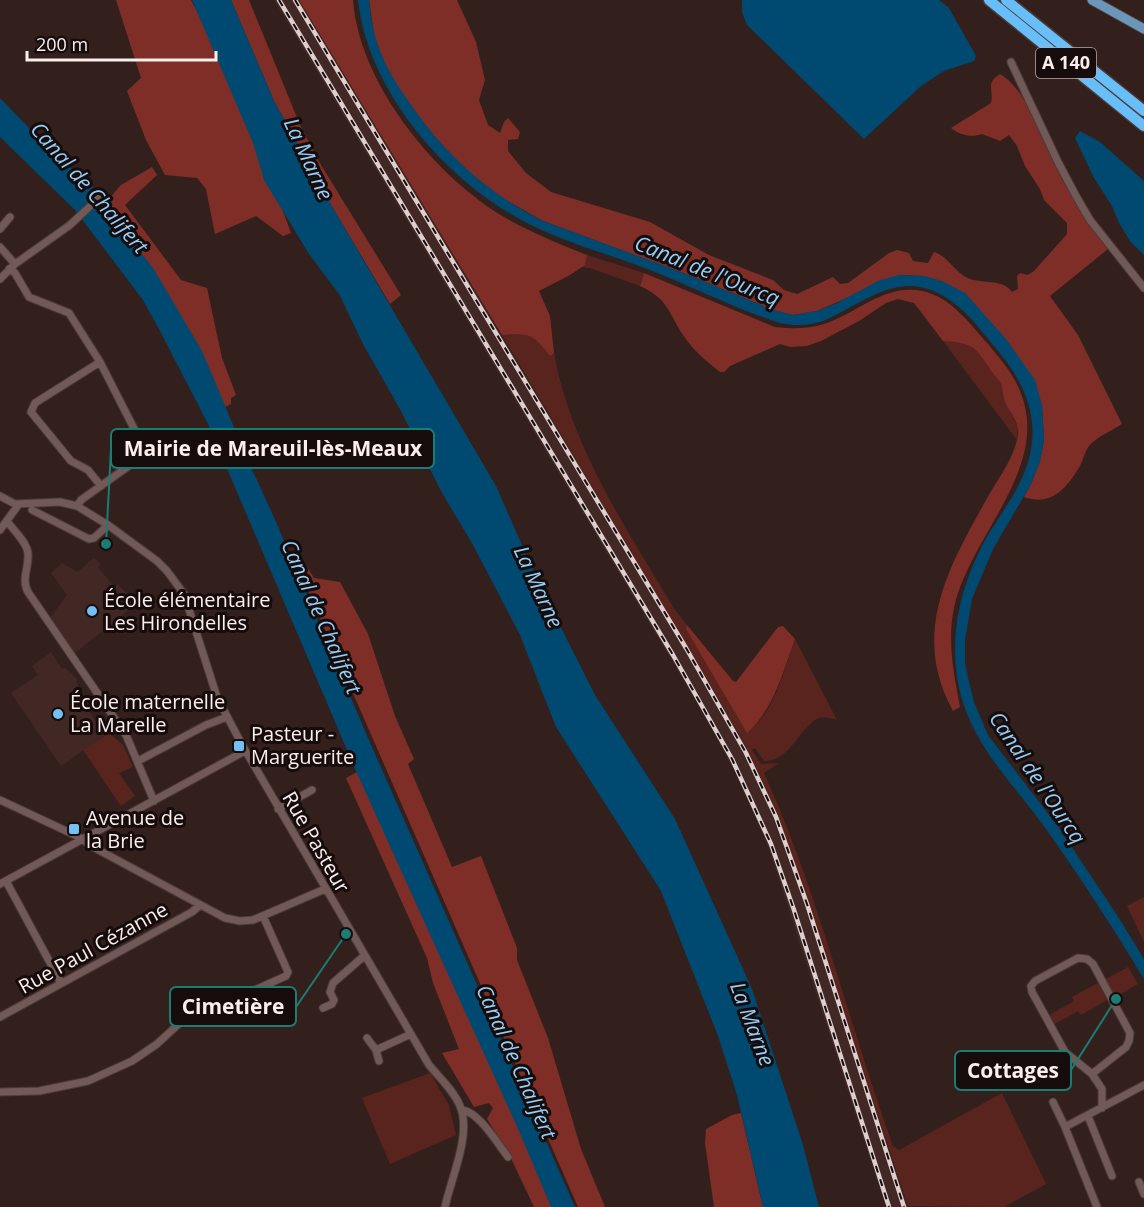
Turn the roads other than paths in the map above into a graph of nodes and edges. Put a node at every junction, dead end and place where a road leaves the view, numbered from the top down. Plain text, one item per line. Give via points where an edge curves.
1 (989, 0) edge
2 (1006, 0) edge
3 (1092, 0) edge
4 (1144, 29) edge
5 (1011, 62) dead end
6 (1144, 111) edge
7 (1144, 126) edge
8 (102, 196) dead end
9 (10, 217) dead end
10 (0, 229) edge
11 (0, 247) edge
12 (12, 266) junction
13 (0, 279) edge
14 (1144, 288) edge
15 (100, 362) junction
16 (101, 486) junction
17 (0, 496) edge
18 (19, 504) junction
19 (76, 506) junction
20 (32, 510) dead end
21 (7, 521) junction
22 (108, 525) junction
23 (0, 530) edge
24 (227, 717) junction
25 (245, 751) junction
26 (138, 761) junction
27 (312, 790) dead end
28 (154, 801) junction
29 (1, 803) edge
30 (278, 809) junction
31 (84, 840) junction
32 (3, 883) edge
33 (325, 889) junction
34 (200, 905) junction
35 (263, 916) junction
36 (364, 956) junction
37 (61, 983) junction
38 (323, 1008) dead end
39 (210, 1010) dead end
40 (0, 1017) edge
41 (195, 1019) dead end
42 (411, 1034) junction
43 (367, 1038) dead end
44 (376, 1050) junction
45 (379, 1061) dead end
46 (1092, 1074) junction
47 (1144, 1085) edge
48 (0, 1092) edge
49 (1053, 1102) dead end
50 (1102, 1108) junction
51 (462, 1110) junction
52 (1088, 1116) junction
53 (1065, 1127) junction
54 (508, 1157) dead end
55 (1112, 1176) dead end
56 (1139, 1182) dead end
57 (1144, 1194) edge
58 (445, 1207) edge
59 (1097, 1207) edge

1 - 7 highway, A 140
2 - 6 highway, A 140
3 - 4 main road
5 - 14 street via 1090,220
8 - 12 street via 74,222
9 - 10 street
11 - 12 street
12 - 13 street
12 - 15 street via 29,297 69,313
15 - 16 street via 144,448 144,454
15 - 16 street via 36,403 31,412 71,461 88,470
16 - 19 street
17 - 18 street
18 - 19 street via 60,502
18 - 21 street
19 - 22 street, Rue Pasteur
20 - 22 street via 89,539
21 - 23 street
21 - 26 street via 27,548 24,585 118,723
22 - 24 street, Rue Pasteur via 157,561 184,594
24 - 25 street, Rue Pasteur
24 - 26 street
25 - 28 street
25 - 30 street, Rue Pasteur
26 - 28 street
27 - 30 street
28 - 31 street
29 - 31 street
30 - 33 street, Rue Pasteur
31 - 32 street
31 - 34 street
32 - 37 street
33 - 35 street
33 - 36 street, Rue Pasteur
34 - 35 street via 232,920
34 - 37 street, Rue Paul Cézanne
35 - 39 street via 288,972 286,976
36 - 38 street via 333,983 330,992 334,1000
36 - 42 street, Rue Pasteur
37 - 40 street, Rue Paul Cézanne
41 - 48 street via 183,1020 132,1061 88,1081 39,1091
42 - 44 street
42 - 51 street, Rue Pasteur
43 - 44 street
44 - 45 street
46 - 46 street via 1126,1047 1130,1033 1093,964 1087,958 1078,958 1035,981 1032,992 1065,1052
46 - 50 street via 1102,1089
47 - 50 street
49 - 53 street
50 - 52 street
51 - 54 street via 481,1122
51 - 58 street via 463,1138
52 - 53 street
52 - 55 street
53 - 59 street
56 - 57 street

